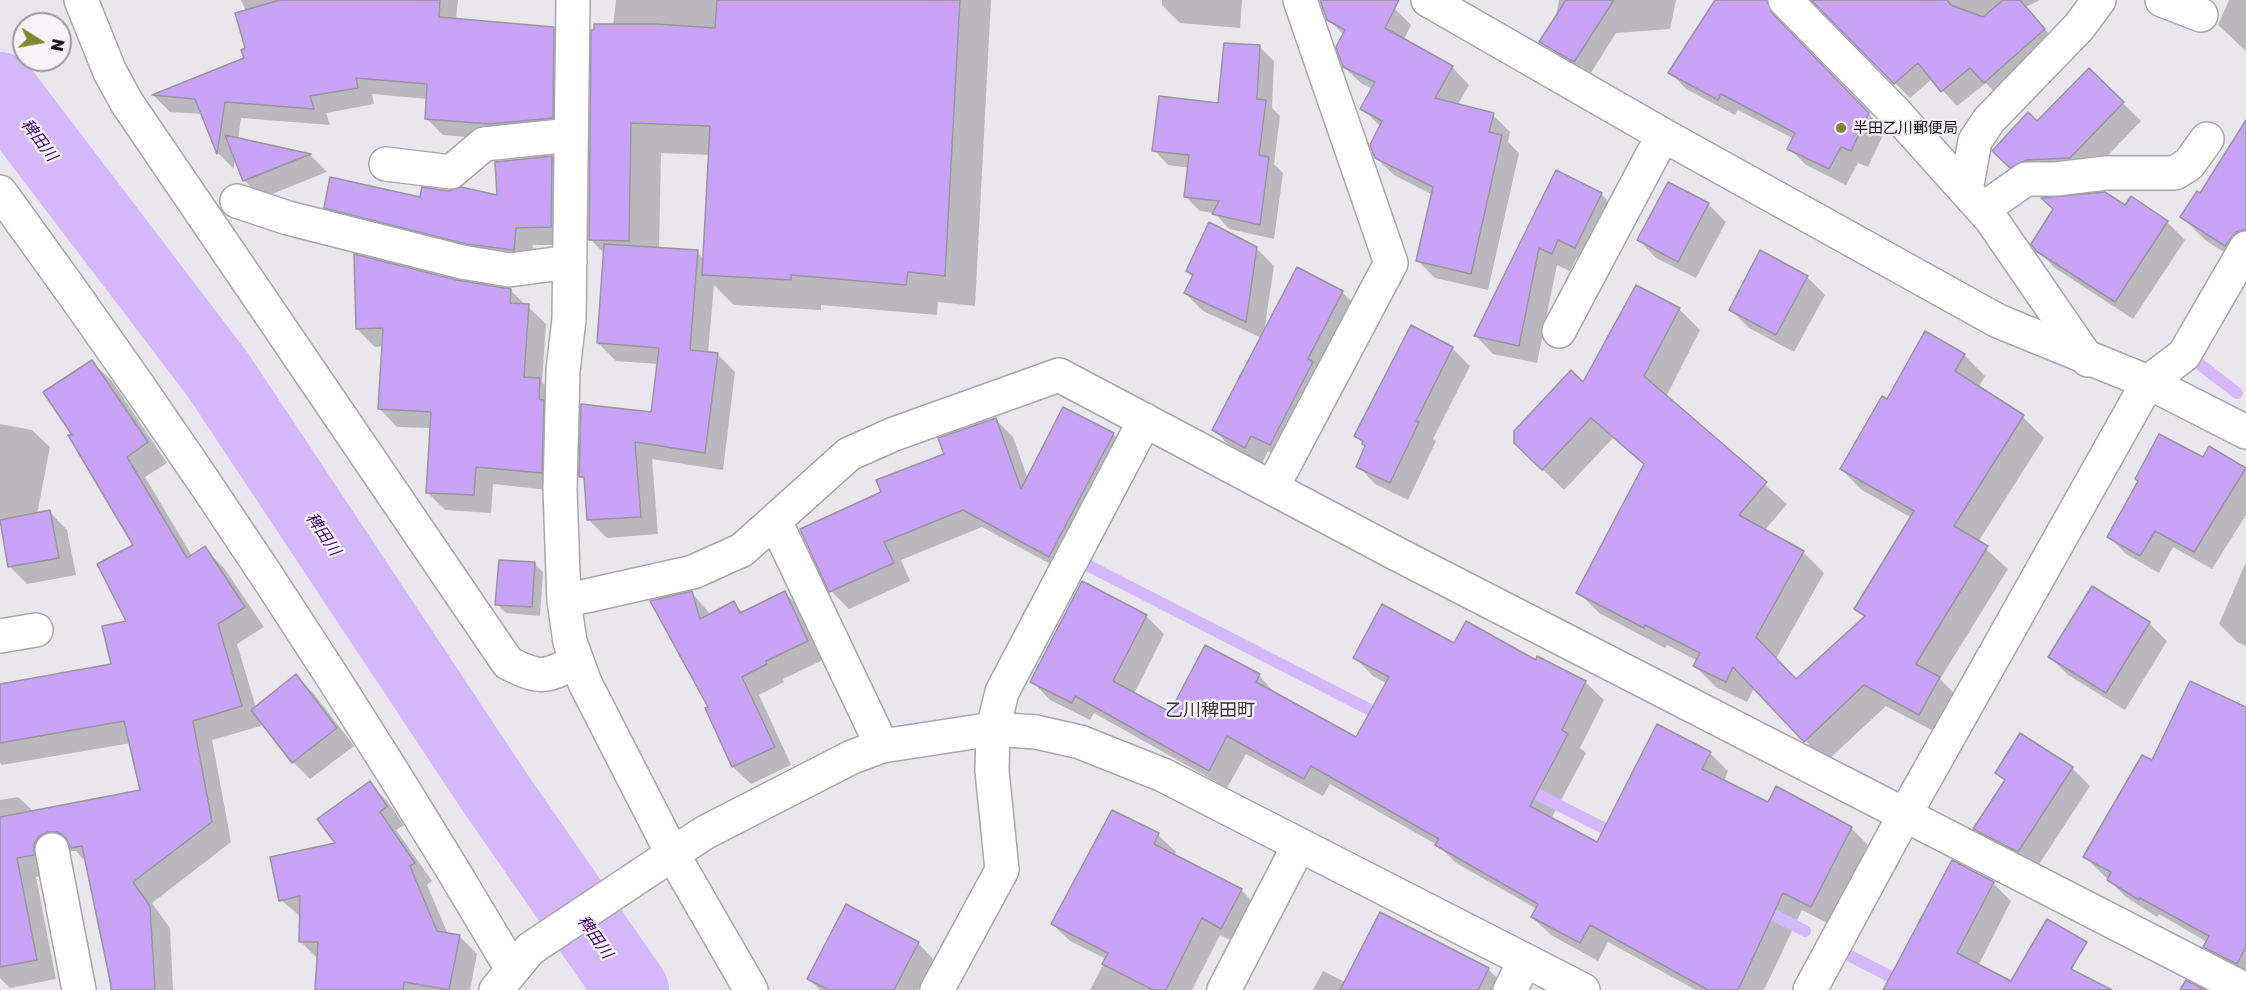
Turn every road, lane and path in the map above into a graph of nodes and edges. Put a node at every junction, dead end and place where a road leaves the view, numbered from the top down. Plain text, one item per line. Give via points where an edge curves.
1 (81, 0) edge
2 (573, 0) edge
3 (1300, 0) edge
4 (1428, 0) edge
5 (1785, 0) edge
6 (2099, 0) edge
7 (2162, 0) edge
8 (2201, 15) dead end
9 (572, 135) junction
10 (1663, 135) junction
11 (2207, 139) dead end
12 (386, 164) dead end
13 (0, 192) edge
14 (1974, 200) junction
15 (237, 201) dead end
16 (2246, 248) edge
17 (570, 262) junction
18 (2234, 290) edge
19 (1559, 331) dead end
20 (2088, 360) junction
21 (2148, 382) junction
22 (1145, 420) junction
23 (2246, 432) edge
24 (1273, 486) junction
25 (775, 521) junction
26 (564, 601) junction
27 (36, 630) dead end
28 (0, 636) edge
29 (577, 661) junction
30 (993, 729) junction
31 (882, 746) junction
32 (1904, 816) junction
33 (1299, 845) junction
34 (52, 850) dead end
35 (663, 859) junction
36 (1525, 960) junction
37 (513, 969) edge
38 (79, 990) edge
39 (751, 990) edge
40 (937, 990) edge
41 (1224, 990) edge
42 (1510, 990) edge
43 (1583, 990) edge
44 (1810, 990) edge
45 (2246, 990) edge

1 - 29 street via 126,103 508,663 532,675 549,676
2 - 9 street
3 - 24 street via 1391,263
4 - 10 street
5 - 14 street
6 - 14 street via 2079,27 1989,120 1975,141
7 - 8 street
9 - 12 street via 484,144 451,172
9 - 17 street
10 - 19 street
10 - 20 street via 1998,321
11 - 14 street via 2189,164 2175,173 2026,179
13 - 37 street via 90,314 339,683
14 - 20 street
15 - 17 street via 288,218 481,265 509,270
16 - 18 street
17 - 26 street via 560,490
18 - 21 street via 2184,355
20 - 21 street
21 - 23 street
21 - 32 street
22 - 24 street
22 - 25 street via 1059,375 849,454
22 - 30 street via 1002,692
24 - 32 street
25 - 26 street via 742,550 693,572
25 - 31 street
26 - 29 street
27 - 28 street
29 - 35 street
30 - 31 street
30 - 33 street via 1036,732 1080,742 1163,775
30 - 40 street via 992,771 1002,870
31 - 35 street via 852,757 714,827
32 - 44 street
32 - 45 street
33 - 36 street
33 - 41 street
34 - 38 street
35 - 37 street
35 - 39 street
36 - 42 street
36 - 43 street

